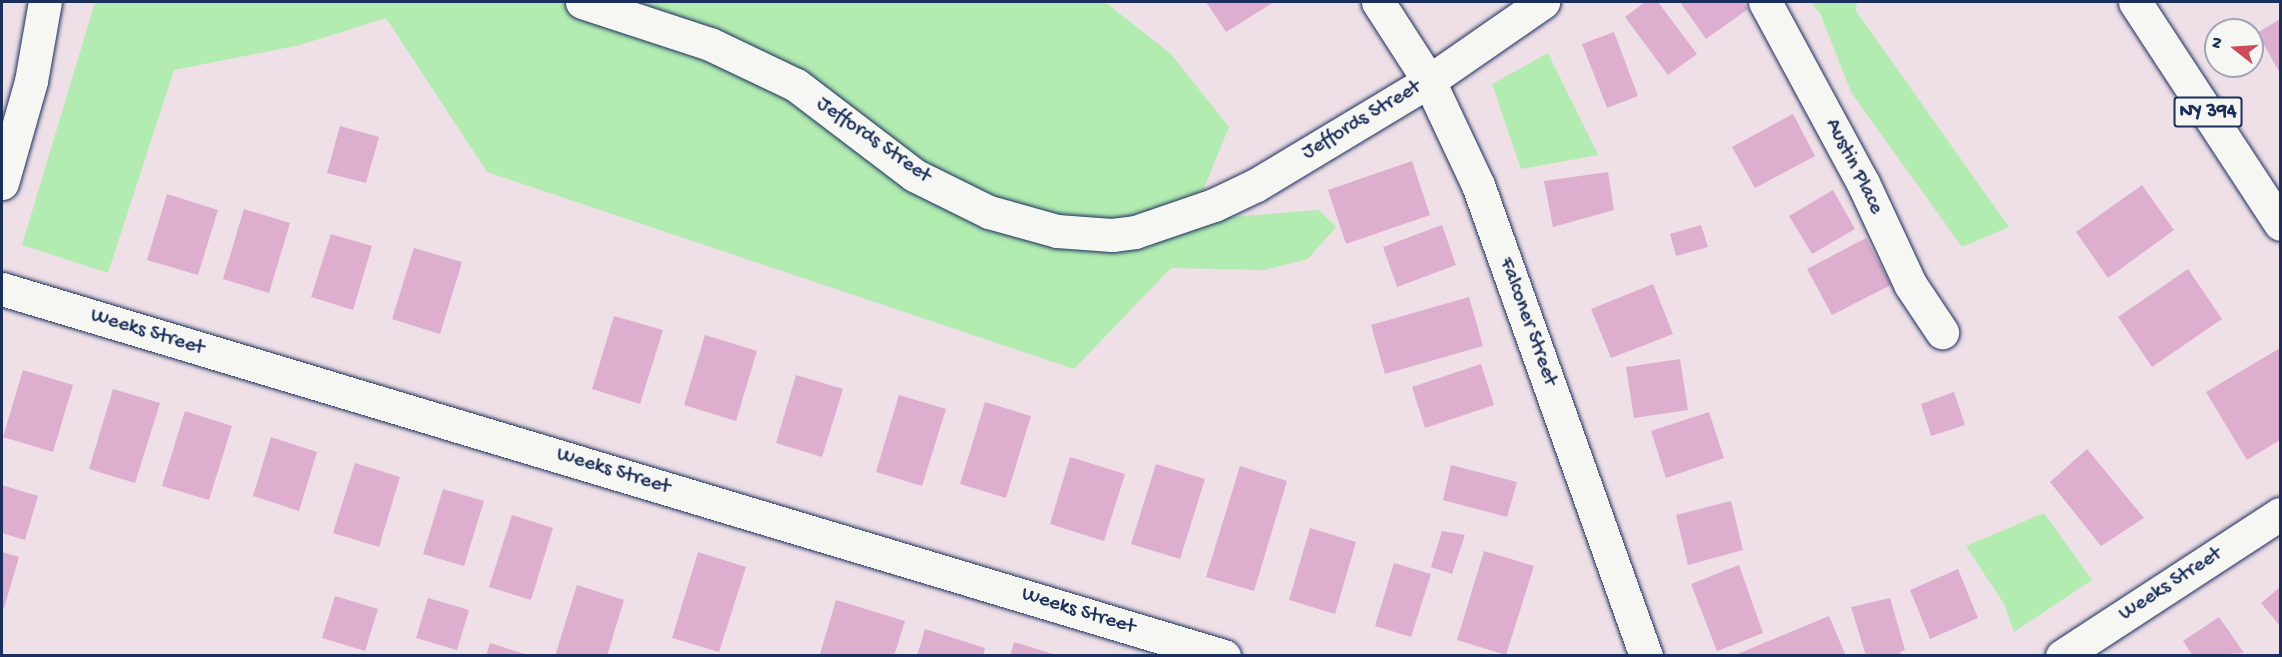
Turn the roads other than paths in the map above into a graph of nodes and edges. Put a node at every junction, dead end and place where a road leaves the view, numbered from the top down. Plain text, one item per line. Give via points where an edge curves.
1 (45, 2) edge
2 (582, 2) edge
3 (1378, 2) edge
4 (1543, 2) edge
5 (1765, 2) edge
6 (2134, 2) edge
7 (1429, 81) junction
8 (2, 183) edge
9 (2280, 224) edge
10 (2, 289) edge
11 (1942, 332) dead end
12 (2280, 514) edge
13 (1224, 656) edge
14 (1646, 656) edge
15 (2062, 656) edge

1 - 8 street via 32,81
2 - 7 street, Jeffords Street via 710,44 796,85 914,175 989,212 1081,235 1135,232 1214,205 1256,186
3 - 7 street, Falconer Street
4 - 7 street, Jeffords Street
5 - 11 street, Austin Place via 1863,183 1910,284
6 - 9 street, NY 394
7 - 14 street, Falconer Street via 1478,185
10 - 13 street, Weeks Street
12 - 15 street, Weeks Street

